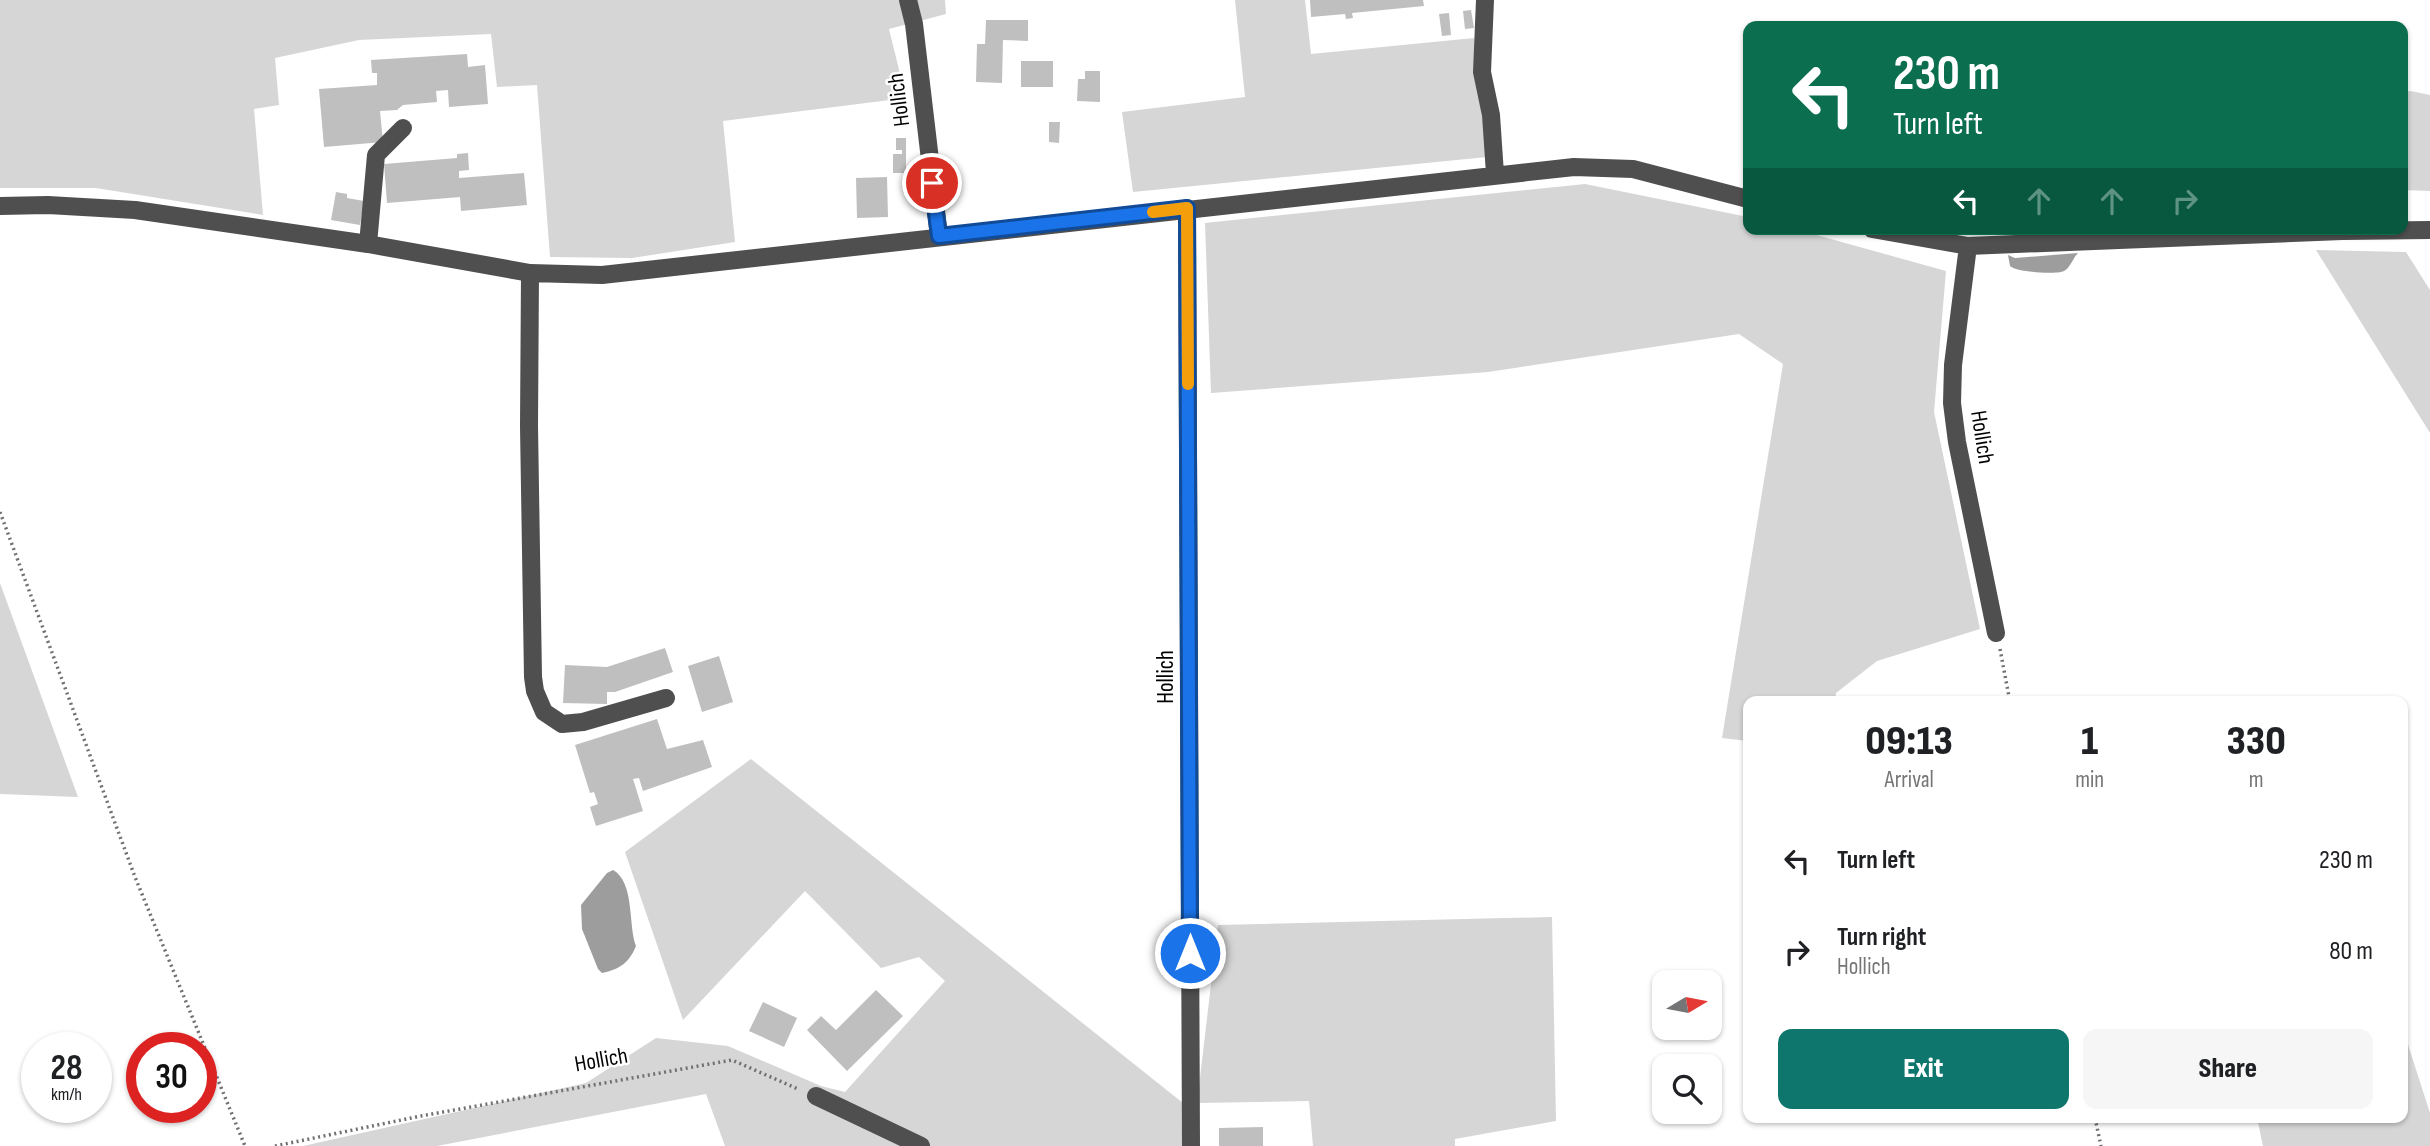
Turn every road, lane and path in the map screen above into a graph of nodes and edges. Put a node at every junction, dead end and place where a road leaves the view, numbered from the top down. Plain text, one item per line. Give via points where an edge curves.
1 (908, 0) edge
2 (1485, 0) edge
3 (403, 128) dead end
4 (1495, 174) junction
5 (1743, 198) edge
6 (0, 206) edge
7 (1187, 208) junction
8 (2408, 230) edge
9 (2430, 230) edge
10 (1906, 235) edge
11 (2242, 235) edge
12 (939, 236) junction
13 (368, 244) junction
14 (1968, 246) junction
15 (530, 273) junction
16 (0, 512) edge
17 (1996, 633) joint
18 (2009, 696) edge
19 (666, 698) dead end
20 (816, 1097) joint
21 (2096, 1123) edge
22 (245, 1146) edge
23 (275, 1146) edge
24 (921, 1146) edge
25 (1191, 1146) edge
26 (2101, 1146) edge

1 - 12 street, Hollich
2 - 4 street via 1482,72
3 - 13 street via 376,155
4 - 5 street via 1574,167 1633,169
4 - 7 street
6 - 13 street via 135,210
7 - 12 street
7 - 25 street, Hollich
8 - 9 street
10 - 14 street
11 - 14 street
12 - 15 street via 602,275
13 - 15 street
14 - 17 street, Hollich via 1952,403
15 - 19 street via 535,691 544,712 562,724
16 - 22 path via 135,877
17 - 18 path
20 - 23 path, Hollich via 732,1060
20 - 24 street
21 - 26 path

